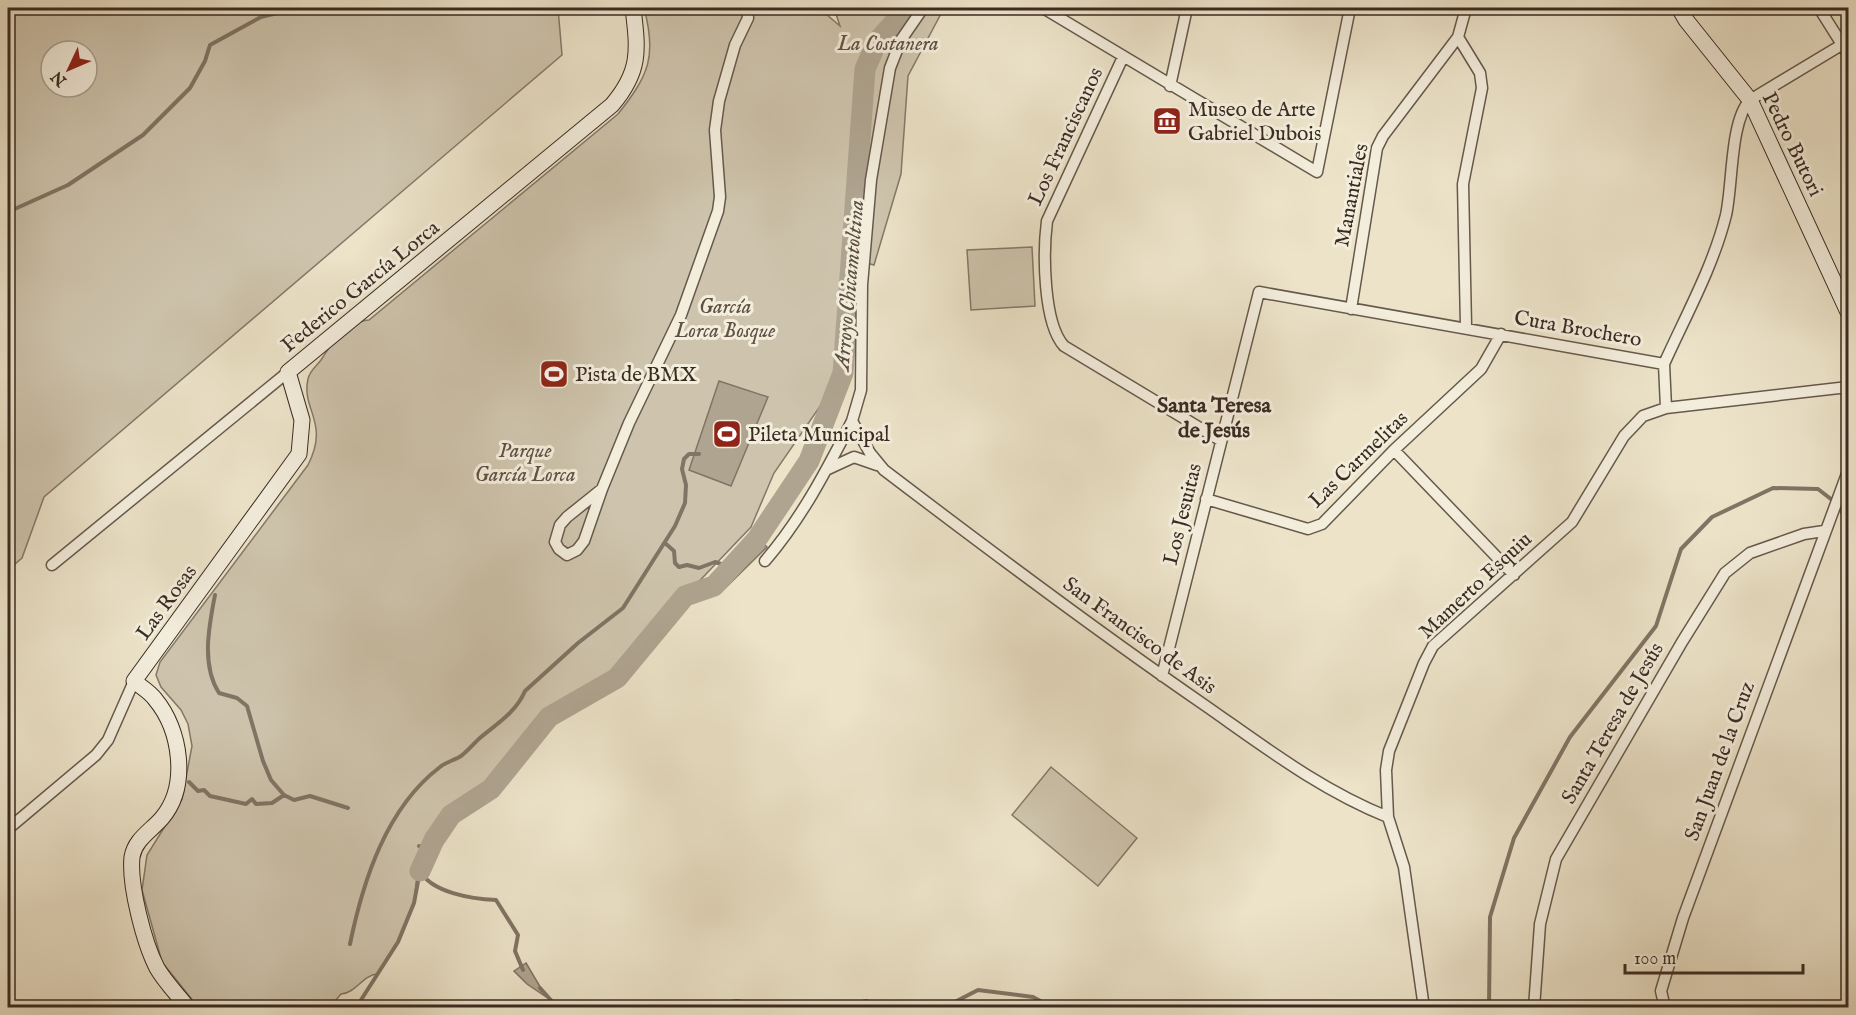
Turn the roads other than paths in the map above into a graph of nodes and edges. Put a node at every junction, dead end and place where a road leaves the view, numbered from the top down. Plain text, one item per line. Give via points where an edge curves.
1 (633, 8) edge
2 (923, 8) edge
3 (1043, 8) edge
4 (1187, 8) edge
5 (1350, 8) edge
6 (1467, 8) edge
7 (1678, 8) edge
8 (1819, 8) edge
9 (748, 13) edge
10 (1458, 37) junction
11 (1846, 47) edge
12 (1123, 57) junction
13 (1170, 86) junction
14 (1750, 100) junction
15 (1259, 292) joint
16 (1847, 305) edge
17 (1351, 309) junction
18 (1466, 326) junction
19 (1501, 334) junction
20 (1664, 364) junction
21 (288, 372) junction
22 (1848, 387) edge
23 (1666, 408) junction
24 (852, 421) junction
25 (1220, 440) junction
26 (1394, 450) junction
27 (880, 466) junction
28 (828, 469) junction
29 (1848, 471) edge
30 (602, 489) junction
31 (1206, 499) junction
32 (1824, 531) junction
33 (765, 561) dead end
34 (52, 565) dead end
35 (1514, 575) junction
36 (1162, 676) junction
37 (134, 681) junction
38 (1388, 817) junction
39 (8, 830) edge
40 (188, 1008) edge
41 (1424, 1008) edge
42 (1534, 1008) edge
43 (1665, 1008) edge

1 - 21 street, Federico García Lorca via 638,54 633,76 612,105
2 - 24 street via 901,40 890,68 882,113 871,180 862,285 861,390
3 - 12 street
4 - 13 street
5 - 13 street via 1317,172
6 - 10 street, Manantiales
7 - 14 street, Pedro Butori
8 - 11 street
9 - 30 street via 719,101 715,130 718,211 681,315
10 - 17 street, Manantiales via 1377,148
10 - 18 street via 1480,73 1482,88 1463,184
11 - 14 street
12 - 13 street
12 - 25 street, Los Franciscanos via 1047,221 1052,325 1064,346
14 - 16 street, Pedro Butori
14 - 20 street via 1737,121 1726,214 1713,256
15 - 17 street, Cura Brochero
15 - 25 street, Los Jesuitas
17 - 18 street, Cura Brochero
18 - 19 street, Cura Brochero
19 - 20 street, Cura Brochero
19 - 26 street, Las Carmelitas via 1481,369
20 - 23 street, Cura Brochero
21 - 34 street, Federico García Lorca
21 - 37 street, Las Rosas via 302,420 299,454
22 - 23 street
23 - 35 street, Mamerto Esquiu via 1643,416 1624,436 1572,522
24 - 27 street, San Francisco de Asis
24 - 28 street
25 - 31 street, Los Jesuitas
26 - 31 street, Las Carmelitas via 1322,524 1308,528
26 - 35 street
27 - 28 street, San Francisco de Asis via 854,457
27 - 36 street, San Francisco de Asis
28 - 33 street via 790,532
29 - 32 street, San Juan de la Cruz
30 - 30 street via 560,525 555,542 567,555 584,541
31 - 36 street, Los Jesuitas
32 - 42 street, Santa Teresa de Jesús via 1750,553 1725,573 1682,642 1556,860 1540,924
32 - 43 street, San Juan de la Cruz via 1683,918 1661,991
35 - 38 street, Mamerto Esquiu via 1433,646 1424,663 1389,751
36 - 38 street, San Francisco de Asis via 1303,774
37 - 39 street, Las Rosas via 108,740 96,755
37 - 40 street via 155,698 170,721 178,755 174,799 162,818 137,843 132,856 133,895 157,967
38 - 41 street, Mamerto Esquiu via 1404,867

